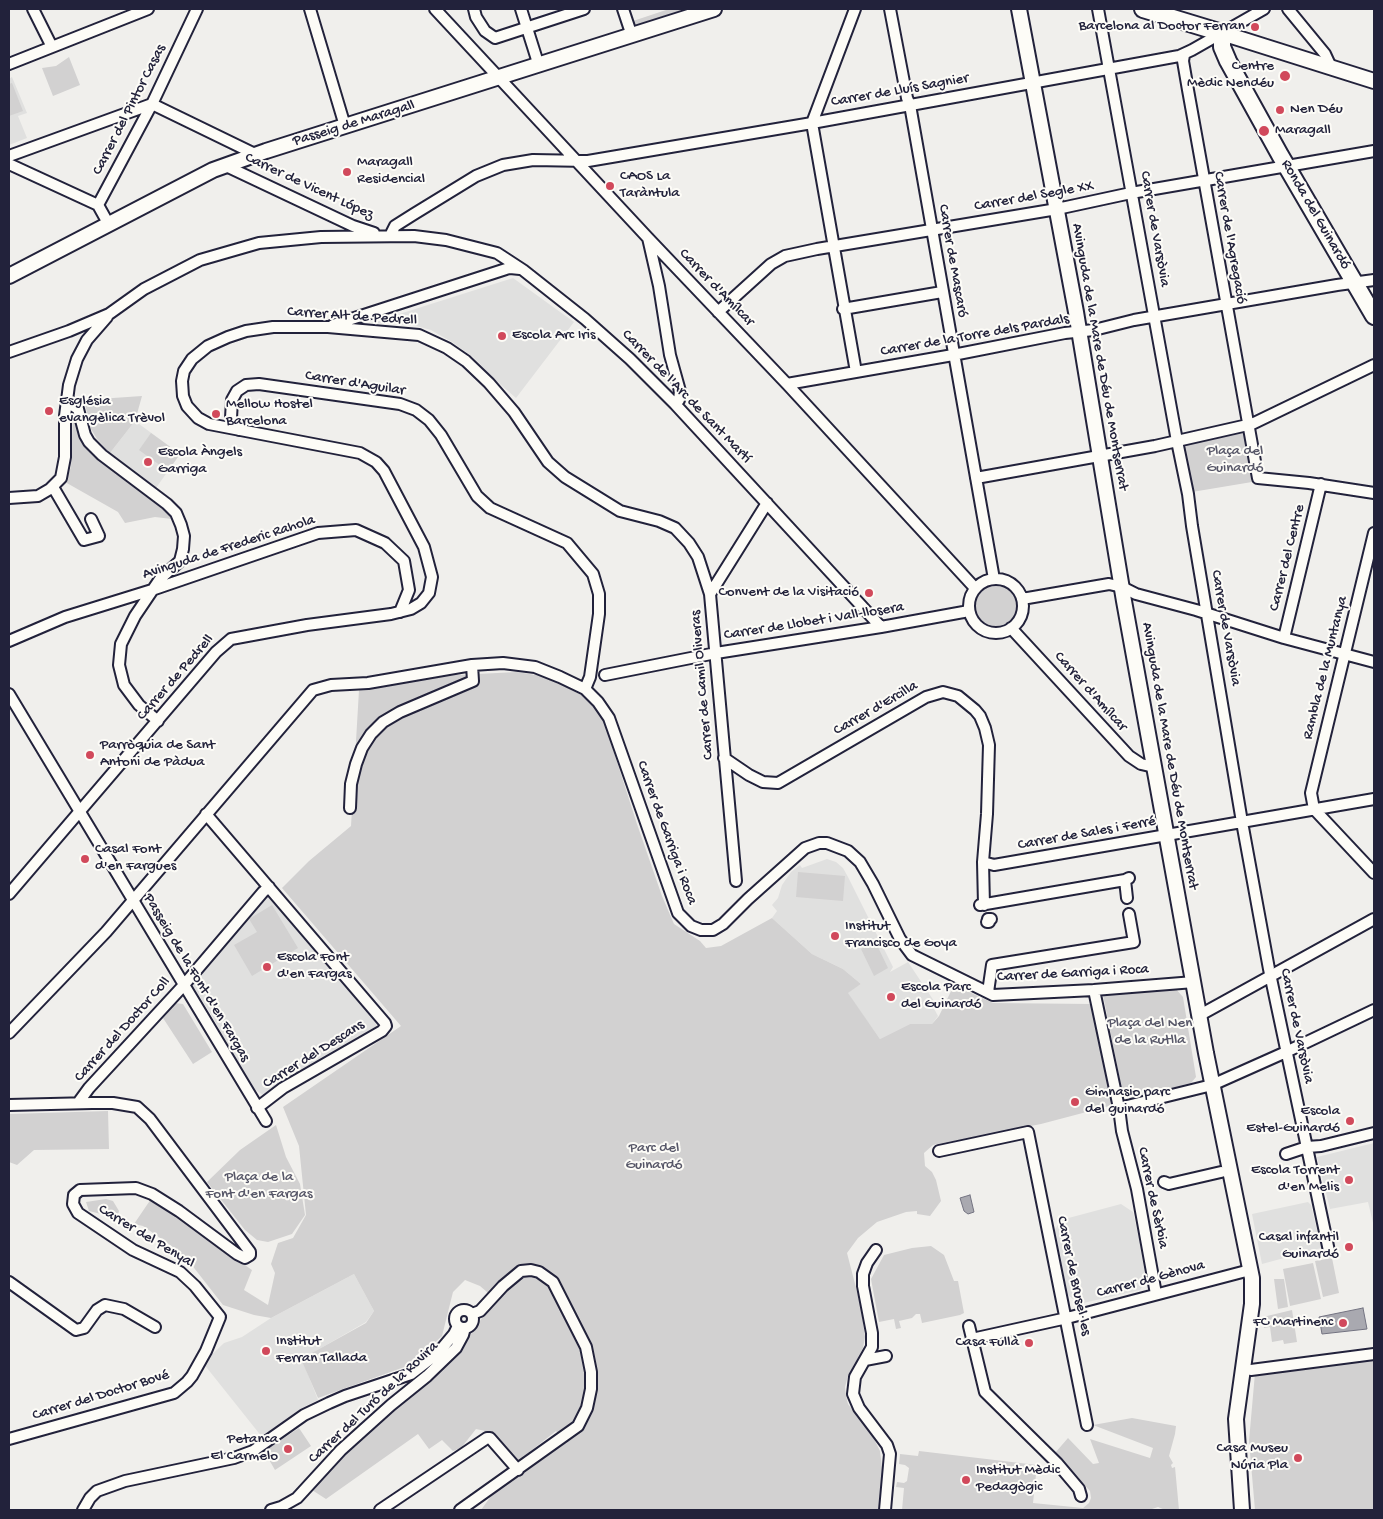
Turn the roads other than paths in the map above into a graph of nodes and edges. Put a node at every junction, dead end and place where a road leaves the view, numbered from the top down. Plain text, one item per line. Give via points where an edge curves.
1 (34, 9) edge
2 (148, 9) edge
3 (197, 9) edge
4 (310, 9) edge
5 (435, 9) edge
6 (474, 9) edge
7 (521, 9) edge
8 (584, 9) edge
9 (623, 9) edge
10 (710, 9) edge
11 (855, 9) edge
12 (890, 9) edge
13 (1019, 9) edge
14 (1098, 9) edge
15 (1143, 9) edge
16 (1264, 9) edge
17 (1288, 9) edge
18 (572, 11) edge
19 (1169, 13) edge
20 (527, 28) junction
21 (1222, 33) junction
22 (632, 36) junction
23 (52, 47) junction
24 (1184, 55) junction
25 (9, 64) edge
26 (539, 66) junction
27 (1331, 67) junction
28 (1110, 69) junction
29 (500, 78) junction
30 (1374, 81) edge
31 (1034, 83) junction
32 (152, 104) junction
33 (910, 105) junction
34 (812, 123) junction
35 (345, 126) junction
36 (1374, 151) edge
37 (257, 154) junction
38 (9, 156) edge
39 (578, 162) junction
40 (9, 164) edge
41 (226, 166) junction
42 (1287, 166) junction
43 (1204, 181) junction
44 (1131, 193) junction
45 (98, 205) junction
46 (1057, 209) junction
47 (108, 223) junction
48 (932, 230) junction
49 (385, 236) junction
50 (648, 238) junction
51 (833, 247) junction
52 (523, 270) junction
53 (9, 276) edge
54 (1374, 280) edge
55 (1355, 283) junction
56 (942, 292) junction
57 (1226, 305) junction
58 (844, 309) junction
59 (718, 312) junction
60 (109, 314) junction
61 (1374, 316) edge
62 (1154, 317) junction
63 (328, 327) junction
64 (1079, 332) junction
65 (9, 352) edge
66 (953, 355) junction
67 (1374, 365) edge
68 (856, 372) junction
69 (787, 384) junction
70 (67, 402) junction
71 (675, 404) junction
72 (1248, 425) junction
73 (239, 430) junction
74 (1177, 441) junction
75 (1099, 456) junction
76 (976, 478) junction
77 (1321, 484) junction
78 (53, 487) junction
79 (1374, 493) edge
80 (9, 498) edge
81 (767, 503) junction
82 (91, 519) dead end
83 (1374, 533) edge
84 (994, 579) junction
85 (1122, 587) junction
86 (975, 588) junction
87 (152, 590) junction
88 (429, 593) joint
89 (710, 594) junction
90 (1022, 599) junction
91 (969, 611) junction
92 (400, 612) junction
93 (1208, 614) junction
94 (881, 627) junction
95 (1011, 628) junction
96 (1284, 638) junction
97 (9, 640) edge
98 (716, 653) junction
99 (1346, 654) junction
100 (1374, 662) edge
101 (472, 665) junction
102 (605, 675) dead end
103 (586, 689) junction
104 (9, 694) edge
105 (158, 721) junction
106 (724, 758) junction
107 (1154, 767) junction
108 (1374, 799) edge
109 (350, 808) dead end
110 (1314, 809) junction
111 (79, 810) junction
112 (206, 814) junction
113 (1242, 822) junction
114 (1167, 835) junction
115 (982, 862) junction
116 (1374, 872) edge
117 (736, 881) dead end
118 (269, 887) junction
119 (9, 894) edge
120 (1127, 898) dead end
121 (133, 901) junction
122 (1130, 914) dead end
123 (1374, 919) edge
124 (1270, 976) junction
125 (1194, 982) junction
126 (183, 986) junction
127 (1094, 990) junction
128 (988, 992) junction
129 (1374, 1010) edge
130 (1200, 1015) junction
131 (9, 1033) edge
132 (1286, 1052) junction
133 (1212, 1085) junction
134 (78, 1103) junction
135 (9, 1105) edge
136 (257, 1108) junction
137 (1119, 1108) junction
138 (266, 1122) dead end
139 (1374, 1133) edge
140 (1307, 1147) junction
141 (939, 1152) dead end
142 (1286, 1154) dead end
143 (1221, 1172) dead end
144 (1164, 1182) dead end
145 (876, 1250) dead end
146 (1329, 1251) dead end
147 (1250, 1270) junction
148 (9, 1282) edge
149 (1156, 1294) junction
150 (472, 1314) junction
151 (220, 1317) joint
152 (1066, 1318) junction
153 (969, 1326) dead end
154 (155, 1327) dead end
155 (462, 1327) junction
156 (972, 1339) junction
157 (1374, 1354) edge
158 (886, 1356) dead end
159 (865, 1360) junction
160 (1251, 1370) dead end
161 (1087, 1425) dead end
162 (9, 1439) edge
163 (518, 1470) junction
164 (1081, 1496) dead end
165 (83, 1510) edge
166 (271, 1510) edge
167 (380, 1510) edge
168 (460, 1510) edge
169 (886, 1510) edge
170 (1242, 1510) edge

1 - 23 street
2 - 23 street
3 - 32 street, Carrer del Pintor Casas
4 - 35 street
5 - 29 street, Carrer d'Amílcar
6 - 20 street via 485,30 495,38
7 - 20 street
8 - 18 street
9 - 22 street
10 - 22 street, Passeig de Maragall
11 - 34 street
12 - 33 street, Carrer de Mascaró
13 - 31 street, Avinguda de la Mare de Déu de Montserrat
14 - 28 street, Carrer de Varsòvia
15 - 19 main road
16 - 21 street, Carrer de Lluís Sagnier
17 - 27 street via 1325,54
18 - 20 street
19 - 21 main road
20 - 26 street
21 - 24 street, Carrer de Lluís Sagnier
21 - 27 street
21 - 42 main road, Ronda del Guinardó via 1222,47 1228,61
22 - 26 street, Passeig de Maragall
23 - 25 street
24 - 28 street, Carrer de Lluís Sagnier
24 - 43 street, Carrer de l'Agregació
26 - 29 street, Passeig de Maragall
27 - 30 street
28 - 31 street, Carrer de Lluís Sagnier
28 - 44 street, Carrer de Varsòvia
29 - 35 street, Passeig de Maragall
29 - 39 street, Carrer d'Amílcar
31 - 33 street, Carrer de Lluís Sagnier
31 - 46 street, Avinguda de la Mare de Déu de Montserrat
32 - 37 street
32 - 38 street
32 - 45 street, Carrer del Pintor Casas
33 - 34 street, Carrer de Lluís Sagnier
33 - 48 street, Carrer de Mascaró
34 - 39 street, Carrer de Lluís Sagnier
34 - 51 street
35 - 37 street, Passeig de Maragall
36 - 42 street, Carrer del Segle XX
37 - 41 street, Passeig de Maragall
39 - 49 street, Carrer de Lluís Sagnier via 533,160 476,176 395,226
39 - 50 street, Carrer d'Amílcar
40 - 45 street
41 - 47 street, Passeig de Maragall
41 - 49 street, Carrer de Vicent López via 353,226
42 - 43 street, Carrer del Segle XX
42 - 55 main road, Ronda del Guinardó
43 - 44 street, Carrer del Segle XX
43 - 57 street, Carrer de l'Agregació
44 - 46 street, Carrer del Segle XX
44 - 62 street, Carrer de Varsòvia
45 - 47 street
46 - 48 street, Carrer del Segle XX
46 - 64 street, Avinguda de la Mare de Déu de Montserrat
47 - 53 street, Passeig de Maragall
48 - 51 street, Carrer del Segle XX
48 - 56 street, Carrer de Mascaró
49 - 52 street, Carrer de l'Arc de Sant Martí via 446,240 497,253
49 - 60 street, Carrer de l'Arc de Sant Martí via 321,237 258,243 200,260 144,289
50 - 59 street, Carrer d'Amílcar
50 - 71 street via 680,391
51 - 58 street
51 - 59 street, Carrer del Segle XX via 785,256 771,264
52 - 63 street via 506,269
52 - 71 street, Carrer de l'Arc de Sant Martí via 611,340
54 - 55 street, Carrer de la Torre dels Pardals
55 - 57 street, Carrer de la Torre dels Pardals
55 - 61 main road, Ronda del Guinardó
56 - 58 street
56 - 66 street, Carrer de Mascaró
57 - 62 street, Carrer de la Torre dels Pardals
57 - 72 street, Carrer de l'Agregació
58 - 68 street
59 - 69 street, Carrer d'Amílcar
60 - 65 street, Carrer de l'Arc de Sant Martí
60 - 70 street via 87,340 77,359
62 - 64 street, Carrer de la Torre dels Pardals
62 - 74 street, Carrer de Varsòvia
63 - 73 street, Carrer Alt de Pedrell via 273,327 246,331 208,346 192,358 182,380 187,406 209,424
63 - 89 street, Carrer Alt de Pedrell via 419,335 466,361 514,412 548,462 565,477 620,511 675,528 698,557
64 - 66 street, Carrer de la Torre dels Pardals
64 - 75 street, Avinguda de la Mare de Déu de Montserrat
66 - 68 street, Carrer de la Torre dels Pardals
66 - 76 street, Carrer de Mascaró
67 - 72 street
68 - 69 street, Carrer de la Torre dels Pardals
69 - 86 street, Carrer d'Amílcar
70 - 78 street via 65,458 61,478
70 - 87 street via 78,409 89,442 176,513 184,536 180,561
71 - 81 street, Carrer de l'Arc de Sant Martí
72 - 74 street
72 - 77 street via 1258,478
73 - 88 street, Carrer Alt de Pedrell via 360,453 376,462 384,471 424,547 432,577
73 - 103 street, Carrer d'Aguilar via 231,418 232,400 236,391 246,385 259,384 400,404 416,410 440,435 477,496 490,508 567,543 592,574 599,614
74 - 75 street
74 - 93 street, Carrer de Varsòvia
75 - 76 street
75 - 85 street, Avinguda de la Mare de Déu de Montserrat
76 - 84 street, Carrer de Mascaró
77 - 79 street
77 - 96 street, Carrer del Centre
78 - 80 street via 38,496
78 - 82 street via 84,540 99,536
81 - 89 street, Carrer de Camil Oliveras
81 - 94 street, Carrer de l'Arc de Sant Martí
83 - 99 street, Rambla de la Muntanya
84 - 86 street
84 - 90 street via 1009,582
85 - 90 street via 1109,584
85 - 93 street
85 - 107 street, Avinguda de la Mare de Déu de Montserrat
86 - 91 street
87 - 92 street, Avinguda de Frederic Rahola via 318,533 356,530 385,543 404,561 409,590
87 - 97 street, Avinguda de Frederic Rahola via 65,617
87 - 105 street via 120,644 119,665 124,685 139,705
88 - 92 street, Carrer de Pedrell via 421,603
89 - 98 street, Carrer de Camil Oliveras
90 - 95 street via 1021,616
91 - 94 street, Carrer de Llobet i Vall-llosera
91 - 95 street via 976,624 989,632
92 - 105 street, Carrer de Pedrell via 231,639 216,652
93 - 96 street
93 - 113 street, Carrer de Varsòvia
94 - 98 street, Carrer de Llobet i Vall-llosera
95 - 107 street, Carrer d'Amílcar via 1129,756
96 - 99 street
98 - 102 street, Carrer de Llobet i Vall-llosera
98 - 106 street, Carrer de Camil Oliveras
99 - 100 street
99 - 110 street, Rambla de la Muntanya via 1311,793
101 - 103 street via 503,663 535,667
101 - 109 street via 473,681 400,712 371,734 356,764
101 - 112 street via 313,690
103 - 128 street, Carrer de Garriga i Roca via 609,718 678,913 691,926 713,930 805,848 819,843 834,845 848,851 860,862 900,939 912,954
104 - 111 street, Passeig de la Font d'en Fargas
105 - 111 street, Carrer de Pedrell
106 - 115 street, Carrer d'Ercilla via 763,782 778,782 926,697 943,692 958,696 980,716 989,745
106 - 117 street, Carrer de Camil Oliveras
107 - 114 street, Avinguda de la Mare de Déu de Montserrat
108 - 110 street, Carrer de Sales i Ferré
110 - 113 street, Carrer de Sales i Ferré
110 - 116 street
111 - 119 street, Carrer de Pedrell
111 - 121 street, Passeig de la Font d'en Fargas
112 - 118 street
112 - 121 street
113 - 114 street, Carrer de Sales i Ferré
113 - 124 street, Carrer de Varsòvia
114 - 115 street, Carrer de Sales i Ferré via 994,865
114 - 125 street, Avinguda de la Mare de Déu de Montserrat
115 - 120 street, Carrer d'Ercilla via 982,905 1127,879
118 - 126 street, Carrer del Doctor Coll
118 - 136 street, Carrer del Descans via 386,1026 283,1088
121 - 126 street, Passeig de la Font d'en Fargas
121 - 131 street
122 - 128 street via 1134,942 992,966
123 - 124 street
124 - 130 street
124 - 132 street, Carrer de Varsòvia
125 - 127 street, Carrer de Garriga i Roca
125 - 130 street, Avinguda de la Mare de Déu de Montserrat
126 - 134 street, Carrer del Doctor Coll
126 - 136 street, Passeig de la Font d'en Fargas
127 - 128 street, Carrer de Garriga i Roca via 998,995
127 - 137 street, Carrer de Sèrbia
129 - 132 street
130 - 133 street, Avinguda de la Mare de Déu de Montserrat
132 - 133 street
132 - 140 street, Carrer de Varsòvia
133 - 137 street
133 - 147 street, Avinguda de la Mare de Déu de Montserrat
134 - 135 street
134 - 151 street, Carrer del Penyal via 137,1107 150,1119 250,1252 242,1257 236,1254 178,1210 136,1188 80,1190 74,1195 73,1204 78,1213 133,1250 180,1272
136 - 138 street, Passeig de la Font d'en Fargas
137 - 149 street, Carrer de Sèrbia
139 - 140 street
140 - 142 street
140 - 146 street, Carrer de Varsòvia
141 - 152 street, Carrer de Brusel·les via 1028,1132
143 - 144 street via 1169,1184
145 - 159 street via 863,1274 872,1340
147 - 149 street, Carrer de Gènova
147 - 170 street, Avinguda de la Mare de Déu de Montserrat via 1252,1304 1236,1420
148 - 154 street via 76,1330 84,1328 102,1306 124,1309
149 - 152 street, Carrer de Gènova
150 - 155 street via 473,1323
150 - 155 street via 465,1309 458,1312 455,1319
150 - 163 street via 480,1311 521,1271 539,1272 553,1282 586,1347 591,1389 587,1408 578,1426
151 - 162 street, Carrer del Doctor Bové via 192,1376 174,1393
152 - 156 street, Carrer de Gènova
152 - 161 street, Carrer de Brusel·les
153 - 156 street
155 - 165 street via 438,1353 411,1374 321,1407 253,1451 125,1481 97,1491
155 - 166 street, Carrer del Turó de la Rovira via 464,1335 456,1348 428,1376 341,1450 297,1498
156 - 164 street via 985,1392 1057,1463 1080,1490
157 - 160 street
158 - 159 street
159 - 169 street via 855,1376 853,1394 890,1454
163 - 167 street via 487,1438
163 - 168 street

